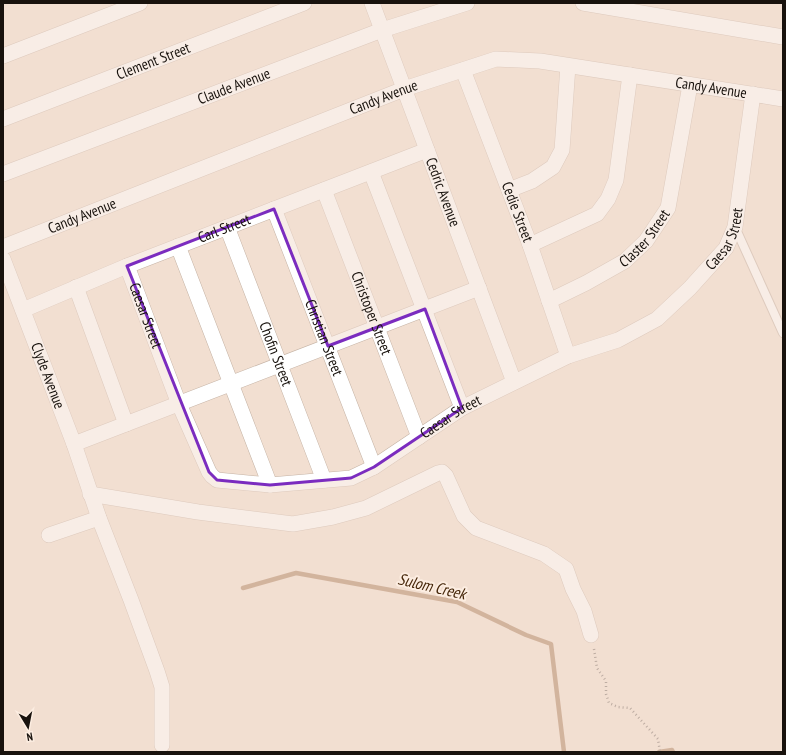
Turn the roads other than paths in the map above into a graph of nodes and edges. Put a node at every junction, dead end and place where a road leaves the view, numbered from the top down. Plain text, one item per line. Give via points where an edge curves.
1 (140, 3) edge
2 (304, 3) edge
3 (372, 3) edge
4 (467, 3) edge
5 (583, 3) edge
6 (382, 30) junction
7 (783, 37) edge
8 (3, 56) edge
9 (568, 66) junction
10 (463, 70) junction
11 (630, 75) junction
12 (690, 85) junction
13 (404, 89) junction
14 (753, 94) junction
15 (783, 99) edge
16 (3, 119) edge
17 (427, 150) junction
18 (371, 172) junction
19 (3, 174) edge
20 (324, 190) junction
21 (509, 190) junction
22 (274, 209) junction
23 (227, 227) junction
24 (735, 227) junction
25 (530, 245) junction
26 (178, 246) junction
27 (3, 247) edge
28 (3, 260) edge
29 (127, 266) junction
30 (76, 287) junction
31 (479, 288) junction
32 (549, 301) junction
33 (425, 309) junction
34 (23, 310) junction
35 (376, 328) junction
36 (783, 333) edge
37 (328, 346) junction
38 (568, 356) junction
39 (280, 365) junction
40 (514, 382) junction
41 (230, 384) junction
42 (179, 404) junction
43 (462, 408) junction
44 (126, 424) junction
45 (419, 437) junction
46 (74, 444) junction
47 (374, 467) junction
48 (324, 480) junction
49 (270, 485) junction
50 (90, 494) junction
51 (99, 518) junction
52 (49, 535) dead end
53 (591, 635) road end
54 (162, 745) dead end

1 - 8 street
2 - 16 street, Clement Street
3 - 6 street, Cedric Avenue
4 - 6 street, Claude Avenue
5 - 7 street
6 - 13 street, Cedric Avenue
6 - 19 street, Claude Avenue
9 - 10 street, Candy Avenue via 540,61 496,59
9 - 11 street, Candy Avenue
9 - 21 street via 562,150 553,167 532,181
10 - 13 street, Candy Avenue
10 - 21 street, Cedie Street
11 - 12 street, Candy Avenue
11 - 25 street via 616,180 608,199 597,214
12 - 14 street, Candy Avenue
12 - 32 street, Claster Street via 668,208 646,241 625,261
13 - 17 street, Cedric Avenue
13 - 27 street, Candy Avenue
14 - 15 street, Candy Avenue
14 - 24 street, Caesar Street
17 - 18 street, Carl Street
17 - 31 street, Cedric Avenue
18 - 20 street, Carl Street
18 - 33 street
20 - 22 street, Carl Street
20 - 35 street, Christoper Street
21 - 25 street, Cedie Street
22 - 23 street, Carl Street
22 - 37 street, Christian Street
23 - 26 street, Carl Street
23 - 39 street, Chofin Street
24 - 36 lane
24 - 38 street, Caesar Street via 726,248 658,320 618,340
25 - 32 street, Cedie Street
26 - 29 street, Carl Street
26 - 41 street
28 - 34 street, Clyde Avenue
29 - 30 street, Carl Street
29 - 42 street, Caesar Street
30 - 34 street, Carl Street
30 - 44 street
31 - 33 street
31 - 40 street, Cedric Avenue
32 - 38 street, Cedie Street
33 - 35 street
33 - 43 street
34 - 46 street, Clyde Avenue
35 - 37 street
35 - 45 street, Christoper Street
37 - 39 street
37 - 47 street, Christian Street
38 - 40 street, Caesar Street
39 - 41 street
39 - 48 street, Chofin Street
40 - 43 street, Caesar Street
41 - 42 street
41 - 49 street
42 - 44 street
42 - 49 street, Caesar Street via 212,476 217,480
43 - 45 street, Caesar Street
44 - 46 street
45 - 47 street, Caesar Street
46 - 50 street, Clyde Avenue
47 - 48 street, Caesar Street via 351,478
48 - 49 street, Caesar Street
50 - 51 street, Clyde Avenue
50 - 53 street via 198,512 293,524 366,508 442,472 464,516 476,528 544,554 566,569
51 - 52 street
51 - 54 street, Clyde Avenue via 132,600 162,687

